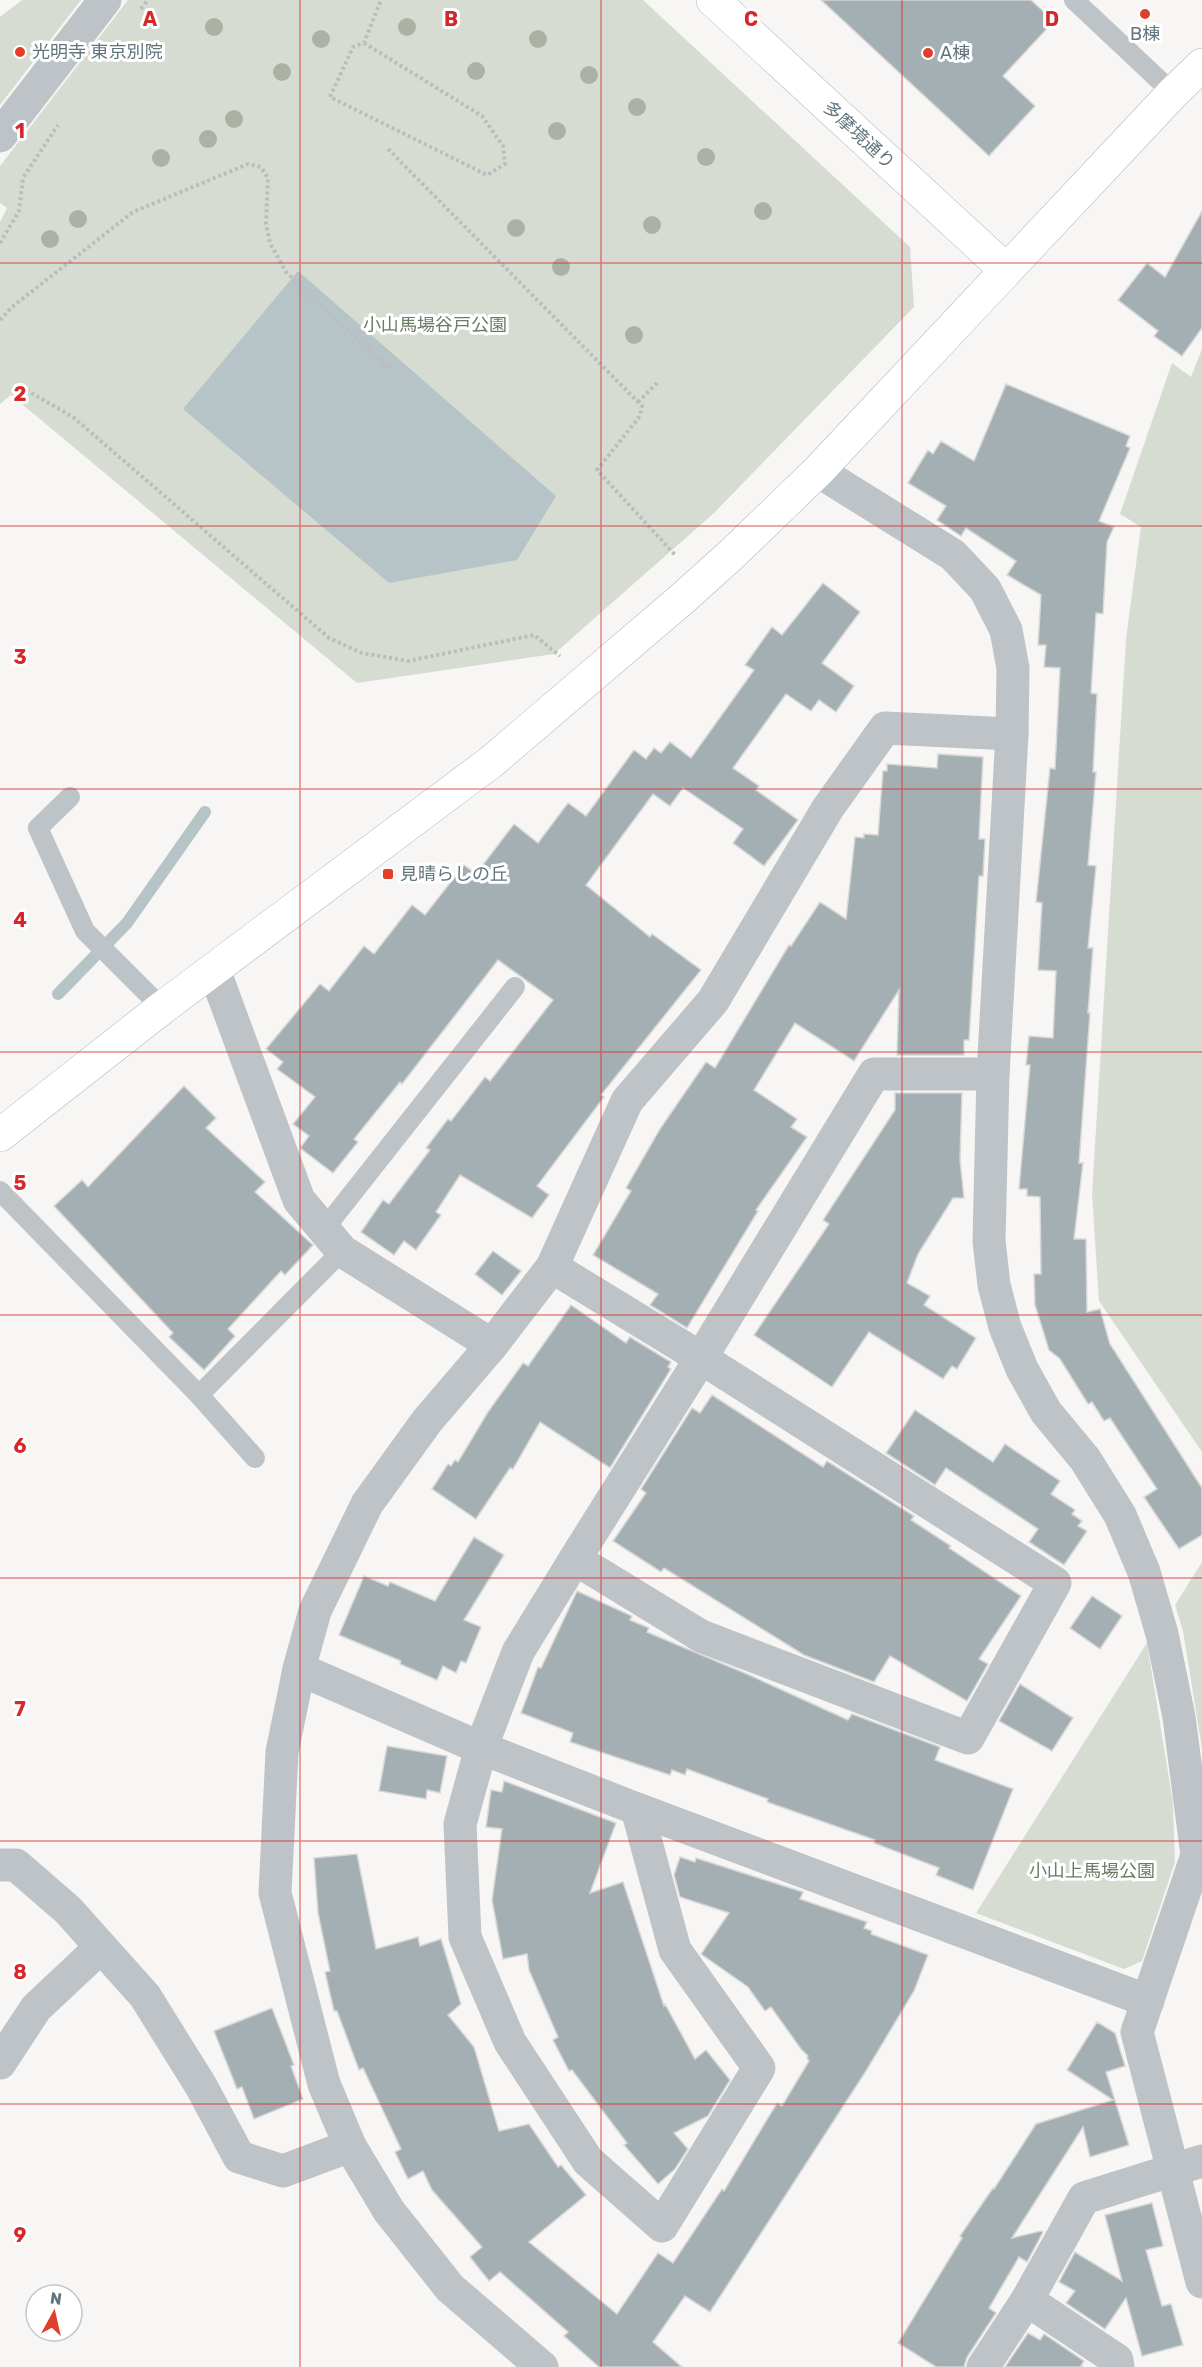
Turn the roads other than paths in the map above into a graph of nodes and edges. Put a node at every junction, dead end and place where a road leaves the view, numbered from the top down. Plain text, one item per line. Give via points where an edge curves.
1 (105, 0) edge
2 (713, 0) edge
3 (1074, 0) edge
4 (1202, 65) edge
5 (1173, 93) junction
6 (0, 136) edge
7 (1006, 270) junction
8 (818, 471) junction
9 (1012, 734) junction
10 (70, 797) dead end
11 (214, 970) junction
12 (515, 987) dead end
13 (162, 1008) junction
14 (993, 1074) junction
15 (0, 1135) edge
16 (0, 1191) edge
17 (334, 1239) junction
18 (552, 1267) junction
19 (492, 1345) junction
20 (701, 1358) junction
21 (199, 1395) junction
22 (255, 1458) dead end
23 (574, 1559) junction
24 (299, 1669) junction
25 (481, 1748) junction
26 (637, 1809) junction
27 (1198, 1832) edge
28 (0, 1865) edge
29 (101, 1947) junction
30 (1148, 2001) junction
31 (0, 2063) edge
32 (350, 2146) junction
33 (1187, 2165) edge
34 (1202, 2282) edge
35 (1027, 2300) junction
36 (542, 2367) edge
37 (983, 2367) edge
38 (1118, 2367) edge

1 - 6 street
2 - 7 street, 多摩境通り
3 - 5 lane
4 - 5 street
5 - 7 street
7 - 8 street
8 - 9 street via 954,555 985,589 1006,630 1013,668
8 - 11 street via 716,569 491,762
9 - 14 street
9 - 18 street via 885,728 828,808 713,1001 627,1101
10 - 13 lane via 38,828 85,931
11 - 13 street
11 - 17 street via 299,1200
12 - 17 lane
13 - 15 street
14 - 20 street via 874,1074
14 - 27 street via 989,1241 994,1285 1022,1369 1046,1412 1085,1460 1120,1515 1144,1572 1162,1634
16 - 21 lane
17 - 19 street
17 - 21 lane
18 - 19 street
18 - 20 street
19 - 24 street via 427,1421 367,1504 315,1611
20 - 23 street
20 - 23 street via 1055,1584 968,1738 701,1636
21 - 22 lane
23 - 25 street via 518,1652
24 - 25 street
24 - 32 street via 282,1752 275,1893 324,2084
25 - 26 street
25 - 26 street via 460,1824 465,1937 510,2042 588,2161 662,2226 759,2068 675,1950
26 - 30 street
27 - 30 street via 1197,1855
28 - 29 street via 16,1865 68,1910
29 - 31 street via 36,2008
29 - 32 street via 145,1996 239,2157 283,2171
30 - 33 street via 1137,2032
32 - 36 street via 388,2211 450,2288
33 - 34 street
33 - 35 street via 1084,2198
35 - 37 street
35 - 38 street via 1117,2360

